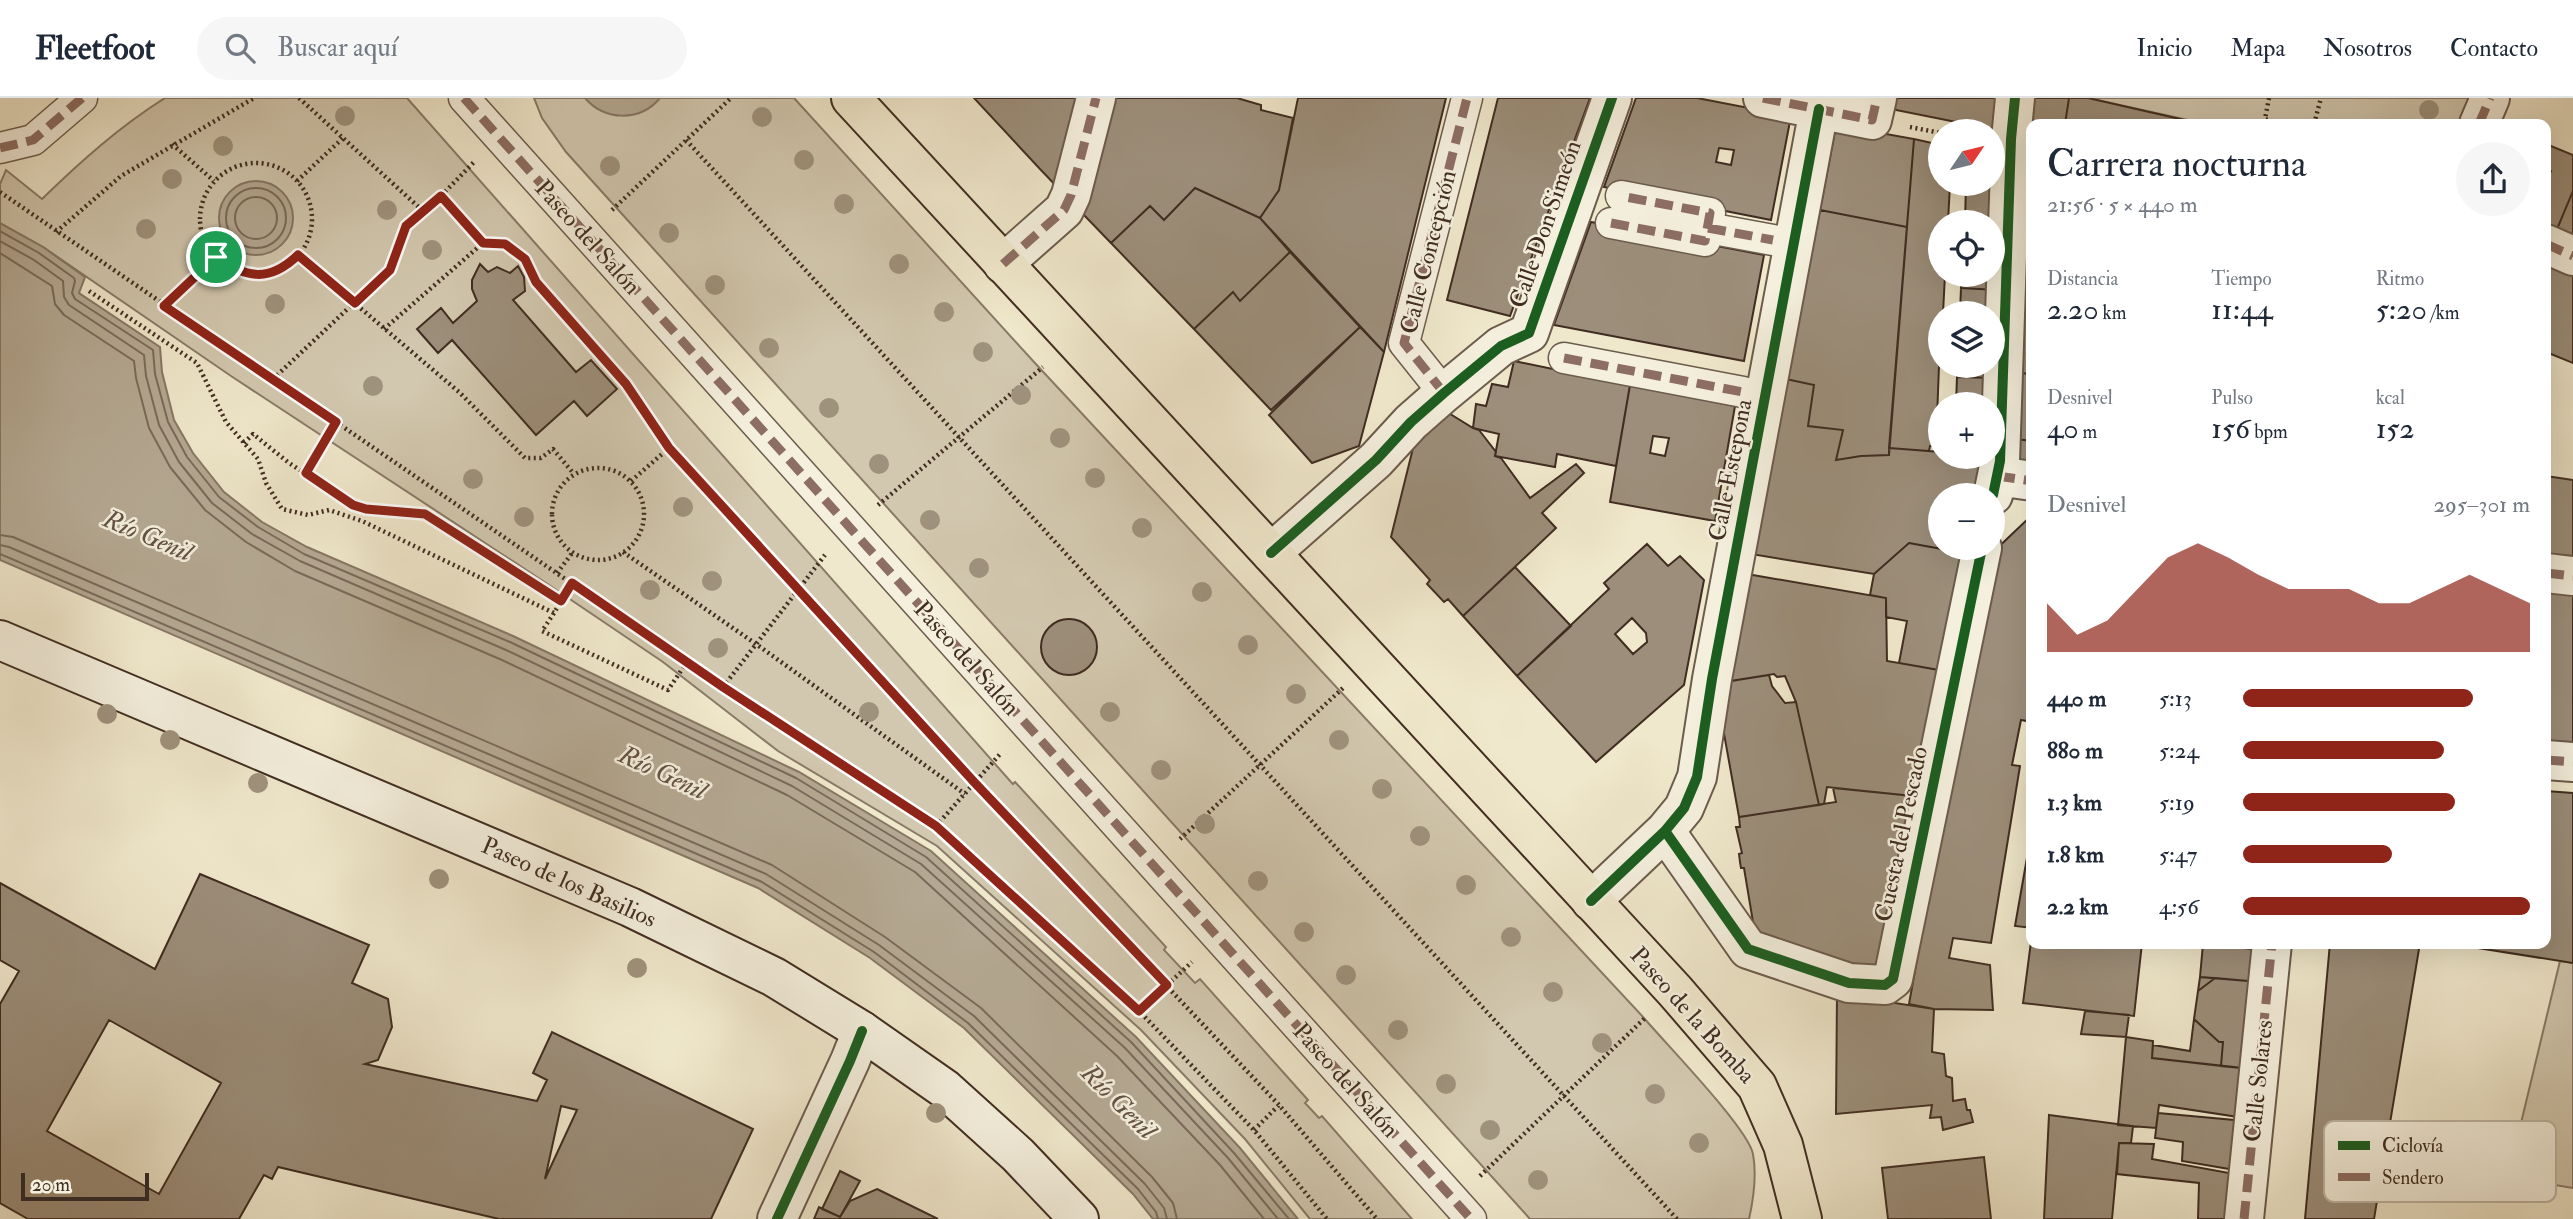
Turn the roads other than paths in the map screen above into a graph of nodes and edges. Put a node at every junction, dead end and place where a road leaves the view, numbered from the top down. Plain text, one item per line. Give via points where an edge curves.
1 (82, 98) edge
2 (464, 98) edge
3 (851, 98) edge
4 (1097, 98) edge
5 (1467, 98) edge
6 (1612, 98) edge
7 (1763, 98) edge
8 (2015, 98) edge
9 (2490, 98) edge
10 (1819, 109) junction
11 (1874, 109) edge
12 (2481, 119) edge
13 (0, 148) edge
14 (1616, 210) dead end
15 (1773, 240) dead end
16 (2551, 246) edge
17 (2573, 256) edge
18 (1003, 264) junction
19 (1564, 358) dead end
20 (1743, 392) dead end
21 (1444, 393) junction
22 (2007, 484) edge
23 (1271, 553) junction
24 (1980, 560) edge
25 (2551, 574) edge
26 (2573, 576) edge
27 (0, 640) edge
28 (2551, 760) edge
29 (2573, 762) edge
30 (1665, 831) junction
31 (1591, 901) junction
32 (2271, 949) edge
33 (862, 1031) junction
34 (777, 1219) edge
35 (1079, 1219) edge
36 (1471, 1219) edge
37 (1802, 1219) edge
38 (2244, 1219) edge

1 - 13 street via 33,140
2 - 36 street, Paseo del Salón
3 - 18 main road
4 - 18 street via 1064,210
5 - 21 street, Calle Concepción via 1404,343
6 - 21 street, Calle Don Simeón via 1530,333 1501,346
7 - 10 street
8 - 22 street via 2000,461
9 - 12 street
10 - 11 street
10 - 30 street, Calle Estepona via 1697,777 1684,808
14 - 15 street via 1705,241 1708,228
16 - 17 street
18 - 23 main road
19 - 20 street
21 - 23 street, Calle Don Simeón
23 - 31 main road
24 - 30 street, Cuesta del Pescado via 1893,979 1885,985 1849,983 1748,949
25 - 26 street
27 - 33 street, Paseo de los Basilios via 630,907 774,977
28 - 29 street
30 - 31 street, Calle Estepona
31 - 37 main road, Paseo de la Bomba via 1757,1086 1783,1145
32 - 38 street, Calle Solares
33 - 34 street
33 - 35 street, Paseo de los Basilios via 945,1089

